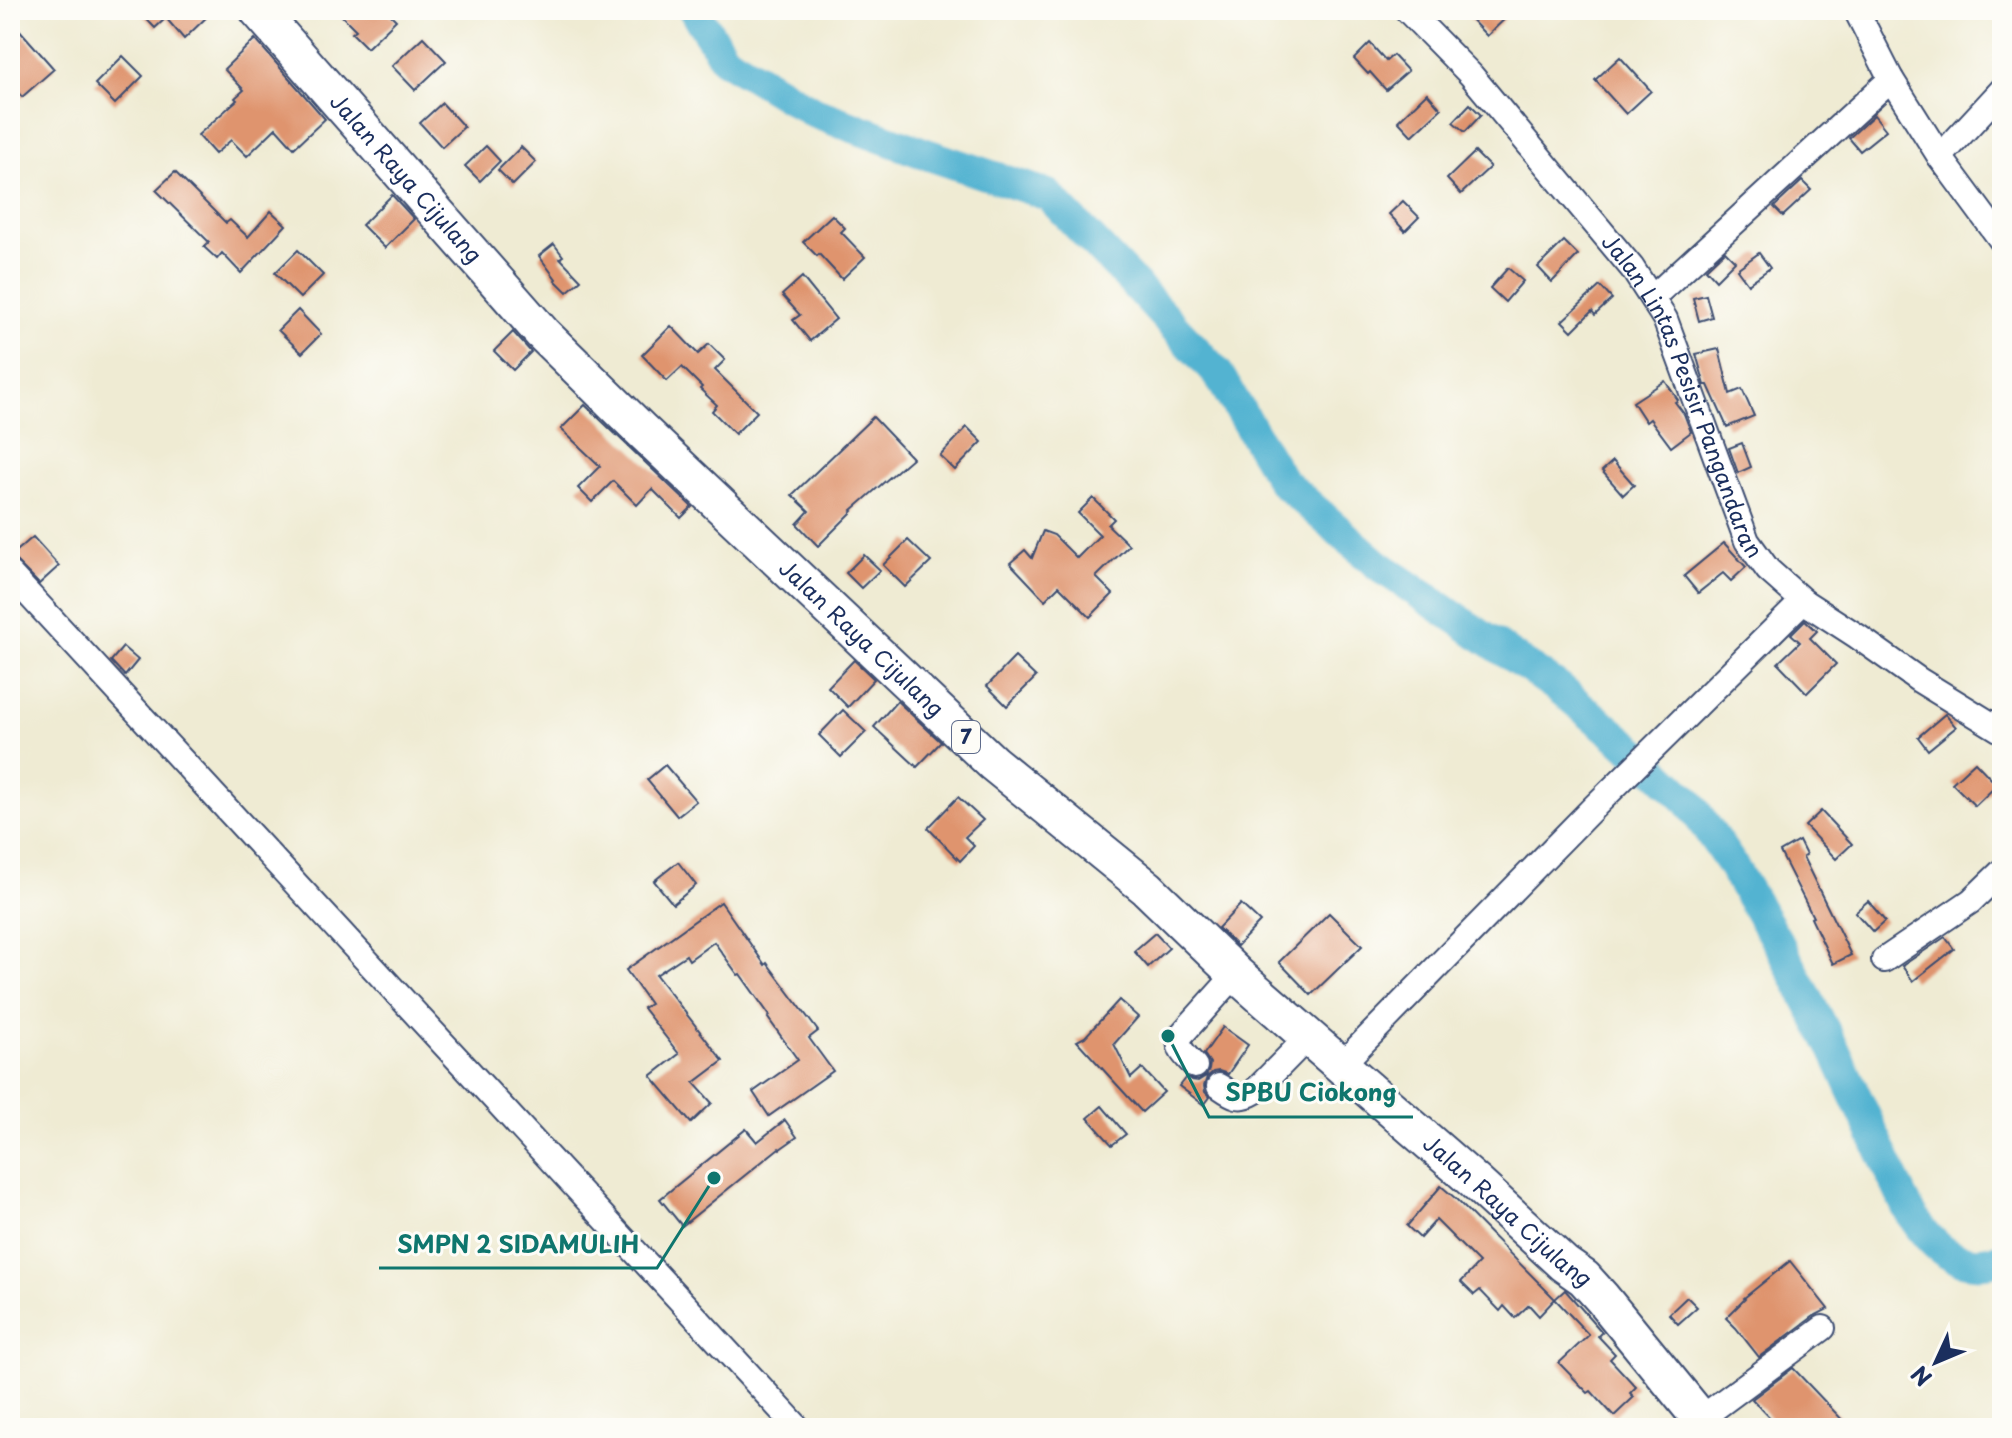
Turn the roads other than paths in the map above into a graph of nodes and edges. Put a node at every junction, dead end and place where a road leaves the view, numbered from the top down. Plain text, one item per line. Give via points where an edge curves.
1 (258, 10) edge
2 (1407, 10) edge
3 (1856, 10) edge
4 (1891, 79) junction
5 (2002, 90) edge
6 (1940, 157) junction
7 (2002, 241) edge
8 (1652, 298) junction
9 (10, 574) edge
10 (1803, 601) junction
11 (2002, 731) edge
12 (2002, 871) edge
13 (1884, 960) dead end
14 (1236, 974) junction
15 (1307, 1038) junction
16 (1341, 1065) junction
17 (1195, 1066) dead end
18 (1219, 1086) dead end
19 (1823, 1328) dead end
20 (1704, 1423) edge
21 (798, 1428) edge

1 - 14 highway, Jalan Raya Cijulang / 7 via 563,354 993,763 1147,888
2 - 8 street, Jalan Lintas Pesisir Pangandaran via 1471,75
3 - 4 street
4 - 6 street
4 - 8 street
5 - 6 street
6 - 7 street
8 - 10 street, Jalan Lintas Pesisir Pangandaran via 1665,319 1747,541 1768,570
9 - 21 street
10 - 11 street, Jalan Lintas Pesisir Pangandaran
10 - 16 street
12 - 13 street via 1971,901
14 - 15 highway, Jalan Raya Cijulang / 7
14 - 17 street via 1181,1035 1179,1046
15 - 16 highway, Jalan Raya Cijulang / 7
15 - 18 street via 1247,1096 1233,1097
16 - 20 highway, Jalan Raya Cijulang / 7 via 1584,1278
19 - 20 street

